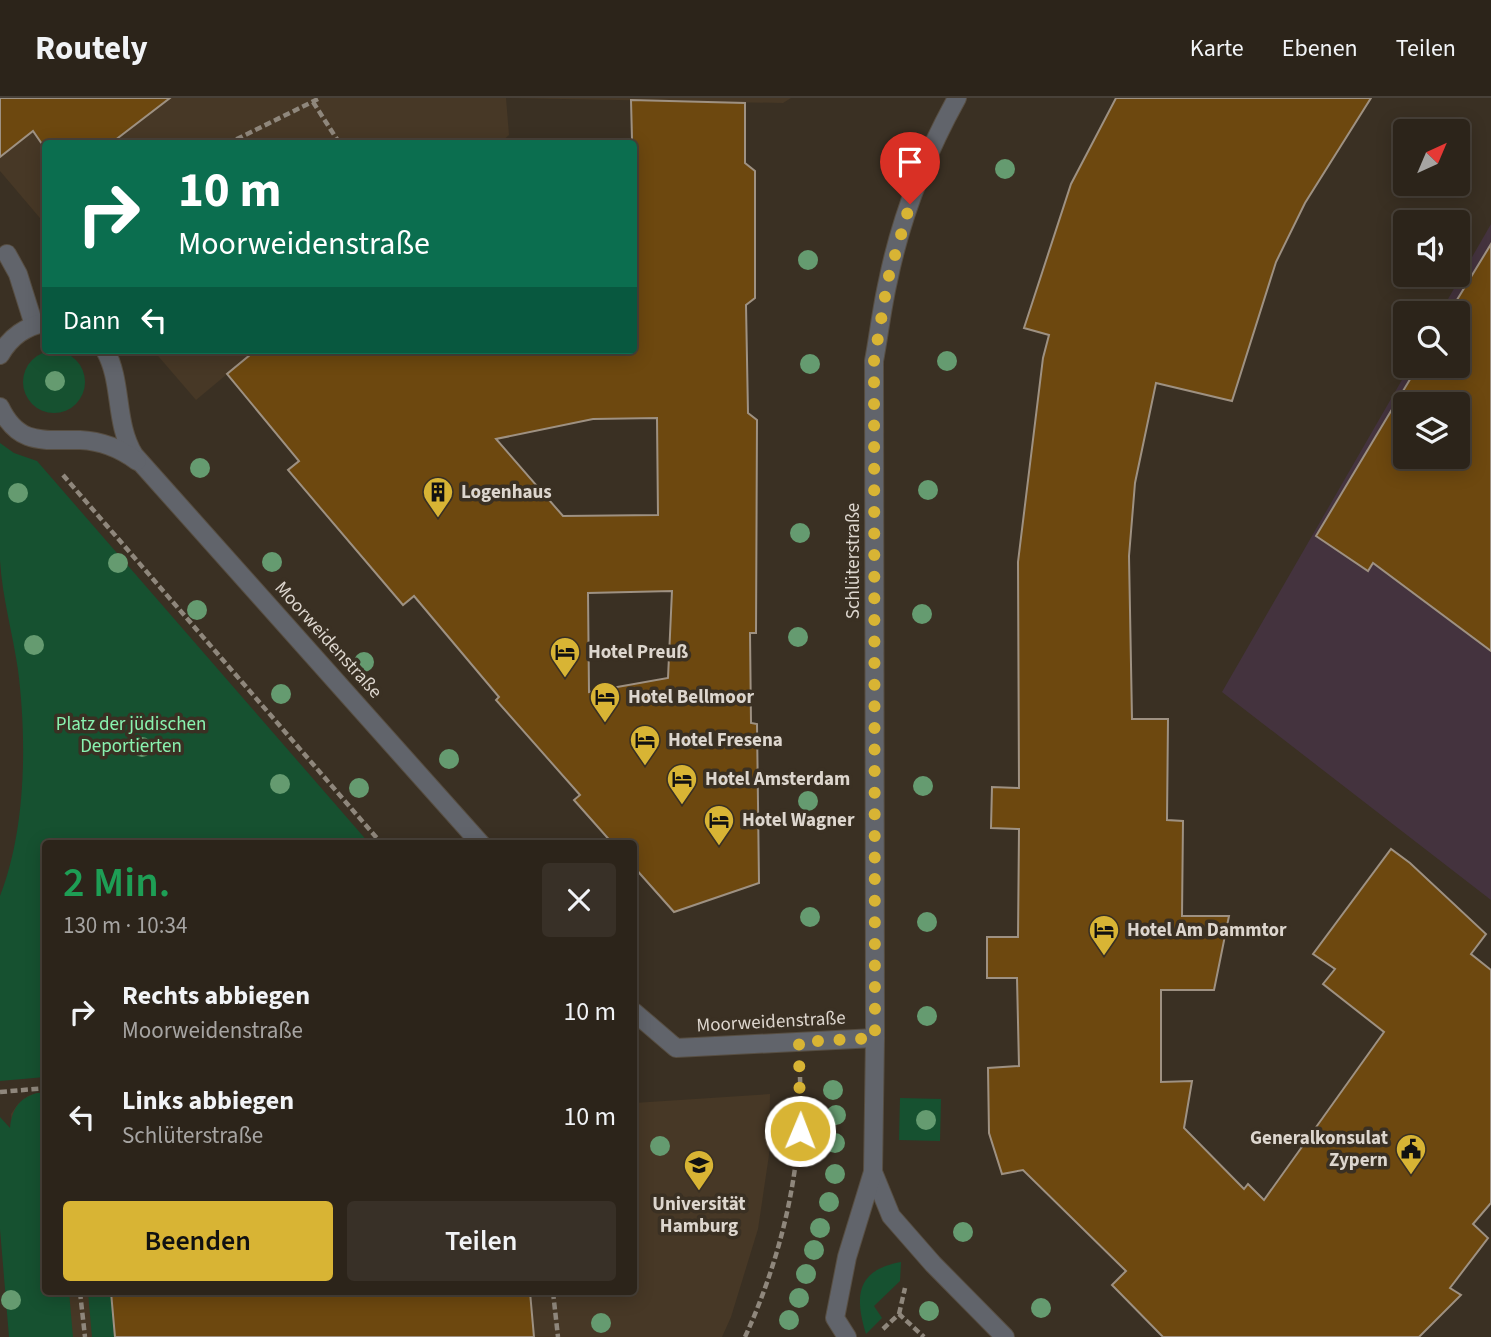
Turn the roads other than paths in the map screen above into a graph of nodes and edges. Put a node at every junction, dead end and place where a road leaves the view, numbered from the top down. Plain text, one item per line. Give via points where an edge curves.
1 (952, 100) edge
2 (7, 254) dead end
3 (40, 324) edge
4 (107, 354) edge
5 (0, 355) edge
6 (0, 407) edge
7 (143, 466) junction
8 (477, 840) edge
9 (637, 1015) edge
10 (875, 1038) junction
11 (873, 1172) junction
12 (847, 1337) edge
13 (1005, 1337) edge

1 - 10 street, Schlüterstraße via 910,204 888,279 874,361
2 - 3 street
3 - 5 street via 15,336
4 - 7 street, Moorweidenstraße via 123,432
6 - 7 street, Moorweidenstraße via 18,430 39,440 101,443
7 - 8 street, Moorweidenstraße
9 - 10 street, Moorweidenstraße via 676,1048
10 - 11 street
11 - 12 street via 847,1257 835,1318
11 - 13 street via 891,1216

